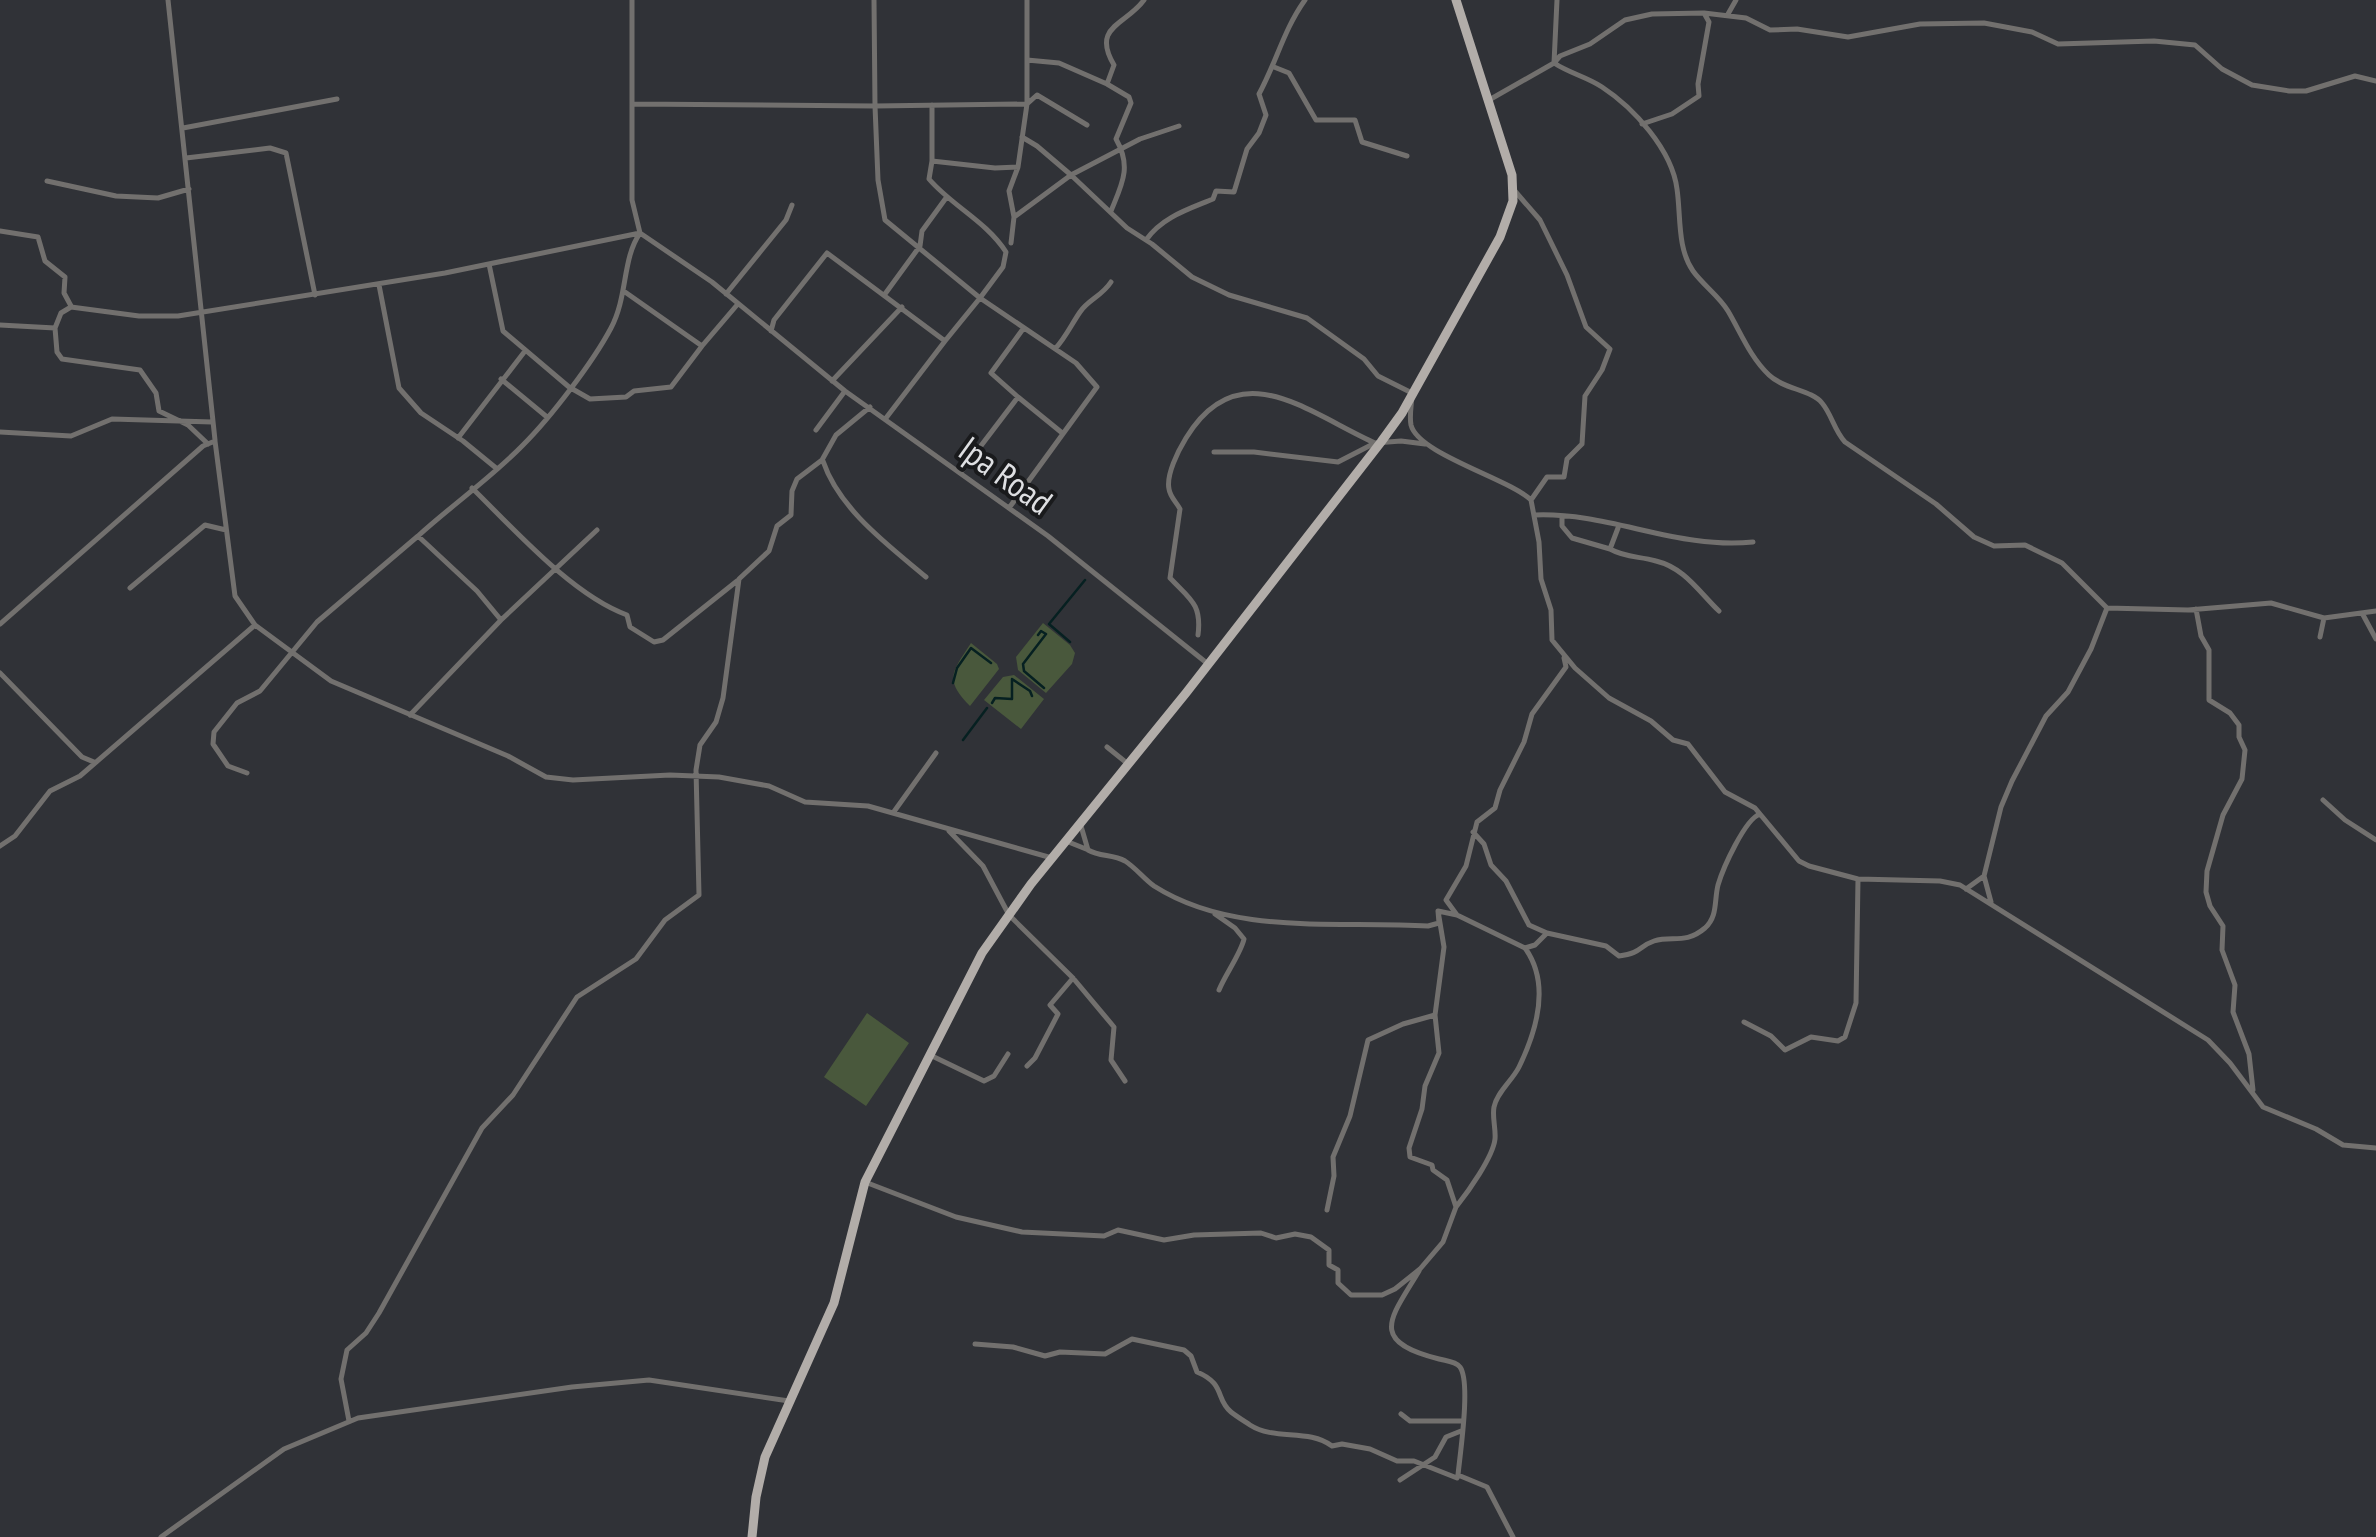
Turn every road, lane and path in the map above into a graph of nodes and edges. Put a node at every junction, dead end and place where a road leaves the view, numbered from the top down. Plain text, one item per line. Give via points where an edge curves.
1 (168, 0) edge
2 (632, 0) edge
3 (874, 0) edge
4 (1027, 0) edge
5 (1144, 0) edge
6 (1305, 0) edge
7 (1456, 0) edge
8 (1557, 0) edge
9 (1736, 0) edge
10 (1704, 13) junction
11 (1728, 14) junction
12 (1027, 60) junction
13 (1554, 63) junction
14 (1274, 66) junction
15 (2376, 81) edge
16 (1107, 84) junction
17 (336, 99) dead end
18 (1489, 100) junction
19 (632, 104) junction
20 (1027, 104) junction
21 (932, 105) junction
22 (875, 106) junction
23 (1088, 124) dead end
24 (1642, 124) junction
25 (1179, 126) dead end
26 (183, 128) junction
27 (1022, 137) junction
28 (1122, 148) junction
29 (1407, 156) dead end
30 (185, 158) junction
31 (932, 160) junction
32 (1018, 167) junction
33 (1071, 176) junction
34 (47, 180) dead end
35 (188, 189) junction
36 (1514, 190) junction
37 (946, 198) junction
38 (792, 204) dead end
39 (1111, 212) junction
40 (1014, 217) junction
41 (0, 231) edge
42 (640, 233) junction
43 (1146, 240) junction
44 (1011, 243) dead end
45 (920, 246) junction
46 (489, 264) junction
47 (1111, 282) dead end
48 (379, 284) junction
49 (626, 292) junction
50 (726, 294) junction
51 (885, 294) junction
52 (315, 295) junction
53 (980, 298) junction
54 (737, 304) junction
55 (71, 307) junction
56 (902, 307) junction
57 (201, 312) junction
58 (0, 325) edge
59 (55, 328) junction
60 (1023, 329) junction
61 (771, 331) junction
62 (944, 341) junction
63 (702, 346) junction
64 (1055, 349) junction
65 (524, 350) junction
66 (501, 379) junction
67 (832, 380) junction
68 (569, 387) junction
69 (845, 390) junction
70 (1412, 393) junction
71 (1018, 397) junction
72 (870, 407) junction
73 (547, 417) junction
74 (886, 418) junction
75 (178, 420) junction
76 (212, 422) junction
77 (816, 430) dead end
78 (0, 432) edge
79 (1062, 432) junction
80 (458, 438) junction
81 (212, 442) junction
82 (1378, 443) junction
83 (1437, 448) junction
84 (1214, 452) dead end
85 (822, 460) junction
86 (496, 468) junction
87 (961, 472) junction
88 (472, 488) junction
89 (1531, 500) junction
90 (1009, 508) junction
91 (1535, 515) junction
92 (1562, 517) junction
93 (1618, 527) junction
94 (226, 530) junction
95 (597, 530) dead end
96 (418, 536) junction
97 (1752, 542) dead end
98 (1610, 549) junction
99 (556, 569) junction
100 (926, 577) dead end
101 (739, 579) junction
102 (130, 588) dead end
103 (2106, 608) junction
104 (1718, 610) dead end
105 (2196, 610) junction
106 (2376, 611) edge
107 (2362, 613) junction
108 (2324, 618) junction
109 (501, 620) junction
110 (0, 624) edge
111 (254, 625) junction
112 (1198, 634) dead end
113 (2320, 636) dead end
114 (2376, 639) edge
115 (1560, 650) junction
116 (292, 654) junction
117 (1208, 664) junction
118 (0, 673) edge
119 (410, 715) junction
120 (1107, 747) dead end
121 (936, 753) dead end
122 (94, 762) junction
123 (1128, 764) junction
124 (247, 772) dead end
125 (696, 776) junction
126 (2323, 800) dead end
127 (894, 813) junction
128 (1760, 814) junction
129 (1080, 823) junction
130 (946, 829) junction
131 (1473, 832) junction
132 (2376, 840) edge
133 (1066, 841) junction
134 (0, 846) edge
135 (1088, 850) junction
136 (1052, 858) junction
137 (1984, 876) junction
138 (1858, 879) junction
139 (1966, 889) junction
140 (1991, 902) junction
141 (1438, 911) junction
142 (1214, 912) junction
143 (1009, 915) junction
144 (1458, 915) junction
145 (1547, 933) junction
146 (1526, 948) junction
147 (1073, 978) junction
148 (1218, 990) dead end
149 (1436, 1016) junction
150 (1744, 1022) dead end
151 (1008, 1054) dead end
152 (930, 1055) junction
153 (1026, 1066) dead end
154 (1125, 1081) dead end
155 (2253, 1093) junction
156 (2376, 1148) edge
157 (865, 1182) junction
158 (1456, 1207) junction
159 (1327, 1210) dead end
160 (1420, 1269) junction
161 (974, 1344) dead end
162 (788, 1401) junction
163 (1401, 1414) dead end
164 (1462, 1420) junction
165 (349, 1421) junction
166 (1461, 1431) junction
167 (1423, 1466) junction
168 (1457, 1478) dead end
169 (1400, 1480) dead end
170 (162, 1537) edge
171 (752, 1537) edge
172 (1514, 1537) edge

1 - 26 street
2 - 19 street
3 - 22 street
4 - 12 street
5 - 16 street via 1108,35 1106,54 1114,65
6 - 14 street
7 - 18 main road
8 - 13 street
9 - 11 street
10 - 11 street
10 - 13 street via 1625,20
10 - 24 street via 1709,22 1700,96
11 - 15 street via 1770,30 1848,37 1920,24 1984,23 2058,44 2194,46 2252,85 2289,91 2355,76
12 - 16 street via 1059,63
12 - 20 street
13 - 18 street
13 - 24 street via 1606,89
14 - 29 street via 1289,74 1316,120 1356,120 1362,142
14 - 43 street via 1260,94 1264,120 1234,192 1216,192 1157,226
16 - 28 street via 1131,103 1116,139
17 - 26 street
18 - 36 main road
19 - 22 street
19 - 42 street via 632,200
20 - 21 street
20 - 23 street via 1041,96
20 - 27 street
21 - 22 street
21 - 31 street
22 - 45 street via 880,207 895,230
24 - 103 street via 1674,176 1684,255 1772,379 1816,397 1845,442 1964,531 1994,546 2025,544 2062,563
25 - 28 street
26 - 30 street
27 - 32 street
27 - 33 street
28 - 33 street
28 - 39 street via 1126,172
30 - 35 street
30 - 52 street via 270,148 286,153
31 - 32 street
31 - 37 street via 929,179
32 - 40 street via 1009,191
33 - 39 street
33 - 40 street
34 - 35 street via 116,196 158,198
35 - 57 street
36 - 70 main road via 1500,237
36 - 89 street via 1540,220 1586,327 1610,349 1585,396 1582,444 1566,459 1564,477 1547,477
37 - 45 street via 922,231
37 - 53 street via 986,227 1006,252 1004,267
38 - 50 street
39 - 43 street
40 - 44 street
41 - 55 street via 38,236 44,261 65,276
42 - 46 street
42 - 49 street via 632,245
42 - 50 street, Ipa Road
43 - 70 street via 1213,290 1307,318 1378,376
45 - 51 street
45 - 53 street
46 - 48 street
46 - 65 street via 503,331
47 - 64 street
48 - 52 street
48 - 80 street via 399,388
49 - 63 street
49 - 68 street via 610,330
50 - 54 street, Ipa Road
51 - 56 street
51 - 61 street via 827,253
52 - 57 street
53 - 60 street
53 - 62 street
54 - 61 street, Ipa Road
54 - 63 street
55 - 57 street via 160,317
55 - 59 street
56 - 62 street
56 - 67 street
57 - 76 street
58 - 59 street
59 - 75 street via 62,359 140,370 156,393 158,411
60 - 64 street
60 - 71 street via 991,372
61 - 67 street, Ipa Road
62 - 74 street
63 - 68 street via 671,386 590,398
64 - 79 street via 1096,387
65 - 66 street
65 - 68 street
66 - 73 street
66 - 80 street
67 - 69 street, Ipa Road
68 - 73 street
69 - 72 street, Ipa Road
69 - 77 street
70 - 82 main road
70 - 83 street via 1411,427
71 - 79 street
71 - 87 street
72 - 74 street, Ipa Road
72 - 85 street via 836,435
73 - 86 street
74 - 87 street, Ipa Road
75 - 76 street
75 - 78 street via 112,420 70,436
75 - 81 street
76 - 81 street
79 - 90 street
80 - 86 street
81 - 94 street
81 - 110 street
82 - 83 street
82 - 84 street via 1338,462
82 - 112 street via 1299,403 1251,393 1232,396 1200,416 1168,484 1180,509 1170,578 1195,604
82 - 117 main road
83 - 89 street
85 - 100 street via 833,484
85 - 101 street via 797,478 791,515 777,526 769,551
86 - 88 street
87 - 90 street, Ipa Road
88 - 96 street
88 - 99 street
89 - 91 street
90 - 117 street, Ipa Road
91 - 92 street
91 - 115 street via 1552,640
92 - 93 street
92 - 98 street via 1572,538
93 - 97 street via 1714,544
93 - 98 street
94 - 102 street via 205,524
94 - 111 street via 235,596
95 - 99 street
96 - 109 street
96 - 116 street via 317,622
98 - 104 street via 1673,568
99 - 101 street via 627,615 630,627 654,642
99 - 109 street
101 - 125 street via 722,698 700,745
103 - 105 street
103 - 137 street via 2068,692 2046,716 2012,782
105 - 108 street via 2271,604
105 - 155 street via 2209,650 2209,700 2240,725 2246,750 2242,779 2211,852 2206,892 2223,926 2233,1012 2249,1054
106 - 107 street
107 - 108 street
107 - 114 street
108 - 113 street
109 - 119 street
111 - 116 street
111 - 122 street
115 - 128 street via 1609,698 1688,744 1725,792
115 - 131 street via 1566,667 1532,714 1495,808
116 - 119 street via 331,681
116 - 124 street via 260,691 232,709 213,736 228,766
117 - 123 main road
118 - 122 street via 82,758
119 - 125 street via 546,777
120 - 123 street
121 - 127 street
122 - 134 street via 50,791
123 - 129 main road
125 - 127 street via 769,786 805,802
125 - 165 street via 699,895 665,920 636,959 578,997 513,1096 482,1128 380,1313 346,1350 341,1379
126 - 132 street
127 - 130 street
128 - 138 street via 1800,861
128 - 145 street via 1747,822 1719,883 1715,914 1696,934 1654,940 1641,952 1619,956 1606,946
129 - 133 main road
129 - 135 street
130 - 136 street
130 - 143 street via 984,866
131 - 144 street via 1466,866 1446,900
131 - 145 street via 1529,925
133 - 135 street
133 - 136 main road
135 - 142 street via 1124,860 1154,886
136 - 143 main road
137 - 139 street
137 - 140 street
138 - 139 street via 1940,880
138 - 150 street via 1856,1002 1845,1038 1811,1037 1785,1050
139 - 140 street
140 - 155 street via 2197,1032
141 - 142 street via 1440,924 1428,926 1318,926
141 - 144 street
141 - 149 street via 1444,947
142 - 148 street via 1244,939
143 - 147 street
143 - 152 main road
144 - 146 street
145 - 146 street
146 - 158 street via 1541,980 1535,1023 1494,1108 1495,1142
147 - 153 street via 1050,1005 1058,1014
147 - 154 street via 1114,1027 1111,1060
149 - 158 street via 1439,1052 1408,1148 1410,1157 1447,1180
149 - 159 street via 1368,1040 1333,1157
151 - 152 street via 984,1082
152 - 157 main road
155 - 156 street via 2263,1107 2335,1142
157 - 160 street via 956,1217 1022,1232 1104,1236 1118,1230 1164,1240 1260,1233 1311,1237 1331,1254 1338,1283 1361,1296 1382,1295
157 - 162 main road via 841,1282
158 - 160 street via 1443,1242
160 - 164 street via 1394,1308 1392,1331 1400,1344 1462,1370
161 - 167 street via 1046,1356 1105,1354 1132,1339 1180,1349 1197,1372 1213,1380 1230,1412 1250,1425
162 - 165 street via 649,1380
162 - 171 main road via 759,1478
163 - 164 street via 1410,1421
164 - 166 street
165 - 170 street via 284,1448
166 - 167 street via 1446,1437
166 - 172 street via 1458,1475 1492,1492
167 - 168 street
167 - 169 street

